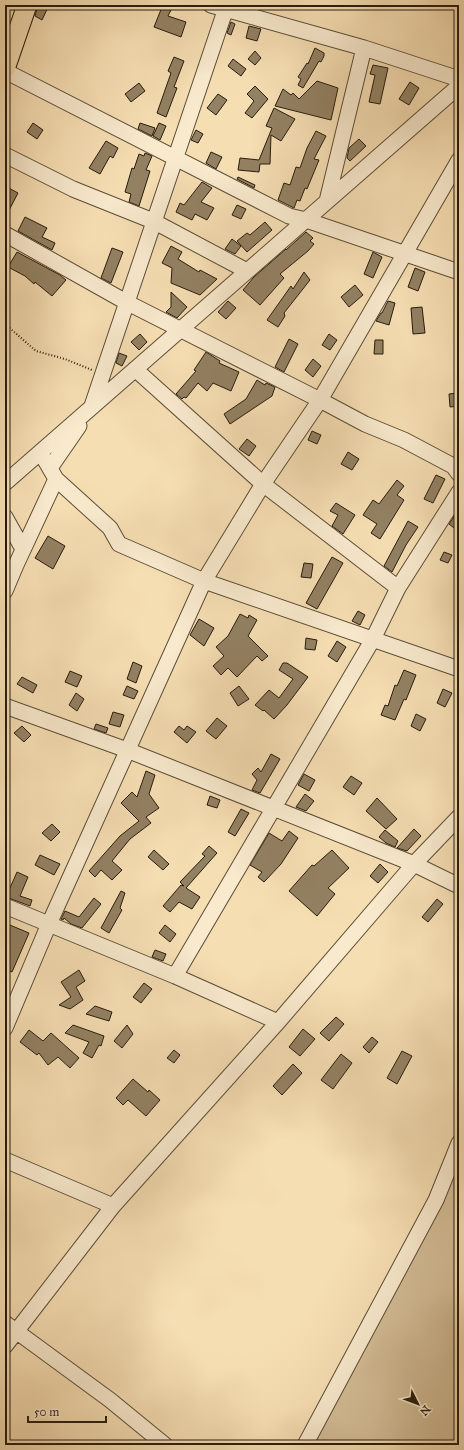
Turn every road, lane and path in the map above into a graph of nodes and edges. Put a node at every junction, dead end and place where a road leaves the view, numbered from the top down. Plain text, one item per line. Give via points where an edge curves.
1 (27, 5) edge
2 (221, 6) edge
3 (364, 48) junction
4 (5, 70) edge
5 (459, 79) edge
6 (459, 86) edge
7 (5, 155) edge
8 (174, 159) junction
9 (459, 160) edge
10 (327, 201) junction
11 (306, 220) junction
12 (153, 221) junction
13 (5, 234) edge
14 (406, 253) junction
15 (247, 271) junction
16 (459, 272) edge
17 (126, 302) junction
18 (5, 324) edge
19 (181, 330) junction
20 (135, 369) junction
21 (102, 374) junction
22 (320, 400) junction
23 (92, 407) junction
24 (40, 452) junction
25 (53, 474) junction
26 (459, 474) edge
27 (5, 483) edge
28 (263, 484) junction
29 (459, 492) edge
30 (5, 517) edge
31 (23, 549) junction
32 (204, 581) junction
33 (398, 588) junction
34 (5, 591) edge
35 (373, 639) junction
36 (459, 669) edge
37 (5, 706) edge
38 (127, 750) junction
39 (273, 809) junction
40 (459, 817) edge
41 (414, 864) junction
42 (459, 886) edge
43 (5, 906) edge
44 (49, 924) junction
45 (175, 976) junction
46 (278, 1022) junction
47 (5, 1028) edge
48 (459, 1143) edge
49 (5, 1160) edge
50 (112, 1206) junction
51 (10, 1327) edge
52 (5, 1346) edge
53 (165, 1445) edge
54 (305, 1445) edge

1 - 4 main road
2 - 3 street
2 - 8 street
3 - 5 street
3 - 10 street
4 - 8 street
6 - 10 street
7 - 12 street via 73,189
8 - 11 street via 289,216
8 - 12 street
9 - 14 street
10 - 11 street
11 - 14 street
11 - 15 street
12 - 15 street
12 - 17 street
13 - 17 street
14 - 16 street
14 - 22 street
15 - 19 street
17 - 19 street
17 - 21 street
18 - 21 path via 36,351
19 - 20 street
19 - 22 street
20 - 23 street
20 - 28 street
21 - 23 street
22 - 26 street via 453,466
22 - 28 street
23 - 24 street
23 - 25 street
24 - 25 street
24 - 27 street
25 - 31 street
25 - 32 street via 110,528 119,544
28 - 32 street
28 - 33 street
29 - 33 street
30 - 31 street
31 - 34 street
32 - 35 street
32 - 38 street
33 - 35 street
35 - 36 street
35 - 39 street
37 - 38 street
38 - 39 street
38 - 44 street
39 - 41 street
39 - 45 street
40 - 41 street
41 - 42 street
41 - 46 street
43 - 44 street
44 - 45 street
44 - 47 street
45 - 46 street
46 - 50 street
48 - 54 street via 436,1200
49 - 50 street
50 - 51 street
51 - 52 street
51 - 53 street via 110,1400

